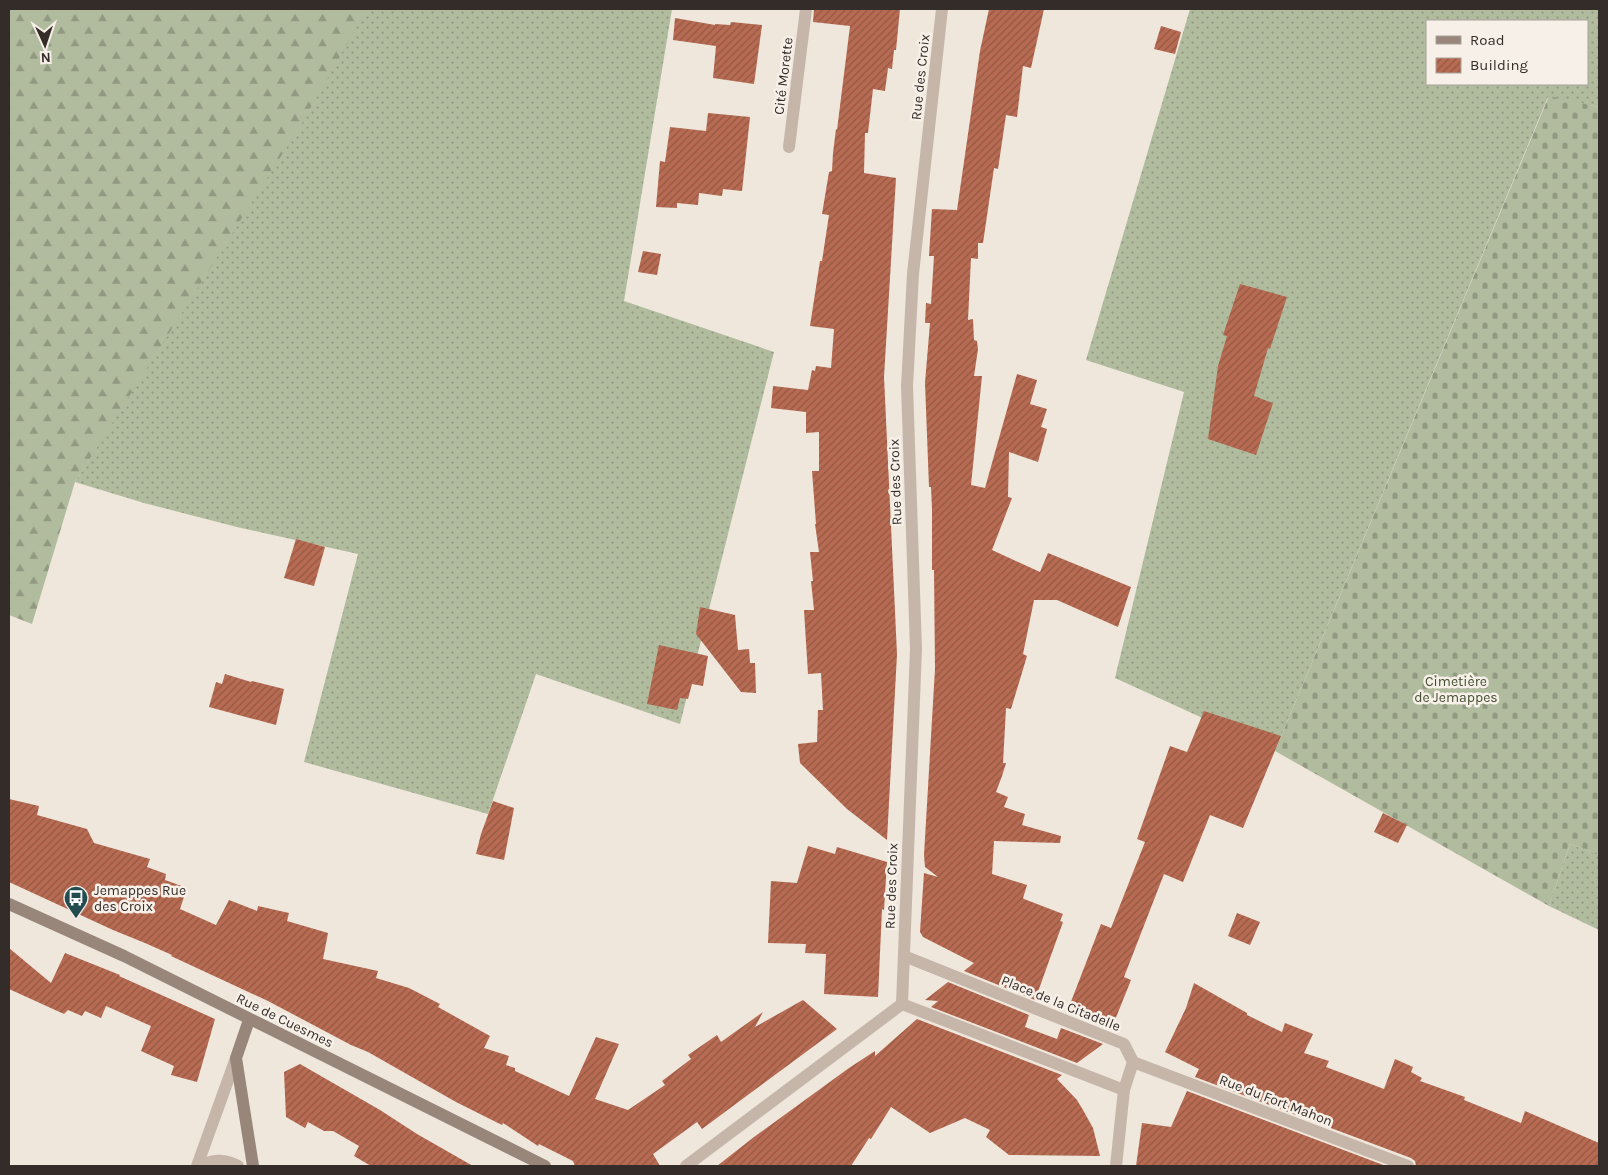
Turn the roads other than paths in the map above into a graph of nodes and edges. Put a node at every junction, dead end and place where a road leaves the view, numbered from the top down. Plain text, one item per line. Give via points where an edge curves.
1 (806, 9) edge
2 (942, 9) edge
3 (789, 147) dead end
4 (9, 904) edge
5 (904, 956) junction
6 (902, 1004) junction
7 (249, 1020) junction
8 (236, 1058) junction
9 (1133, 1062) junction
10 (1124, 1090) junction
11 (197, 1166) edge
12 (202, 1166) edge
13 (238, 1166) edge
14 (254, 1166) edge
15 (546, 1166) edge
16 (686, 1166) edge
17 (1116, 1166) edge
18 (1408, 1166) edge

1 - 3 street, Cité Morette
2 - 5 street, Rue des Croix via 913,274 907,386 916,649
4 - 7 street, Rue de Cuesmes via 124,956
5 - 6 street
5 - 9 street, Place de la Citadelle via 1124,1044
6 - 10 street
6 - 16 street
7 - 8 street
7 - 15 street, Rue de Cuesmes
8 - 11 street
8 - 14 street
9 - 10 street
9 - 18 street, Rue du Fort Mahon
10 - 17 street
12 - 13 street via 219,1160

